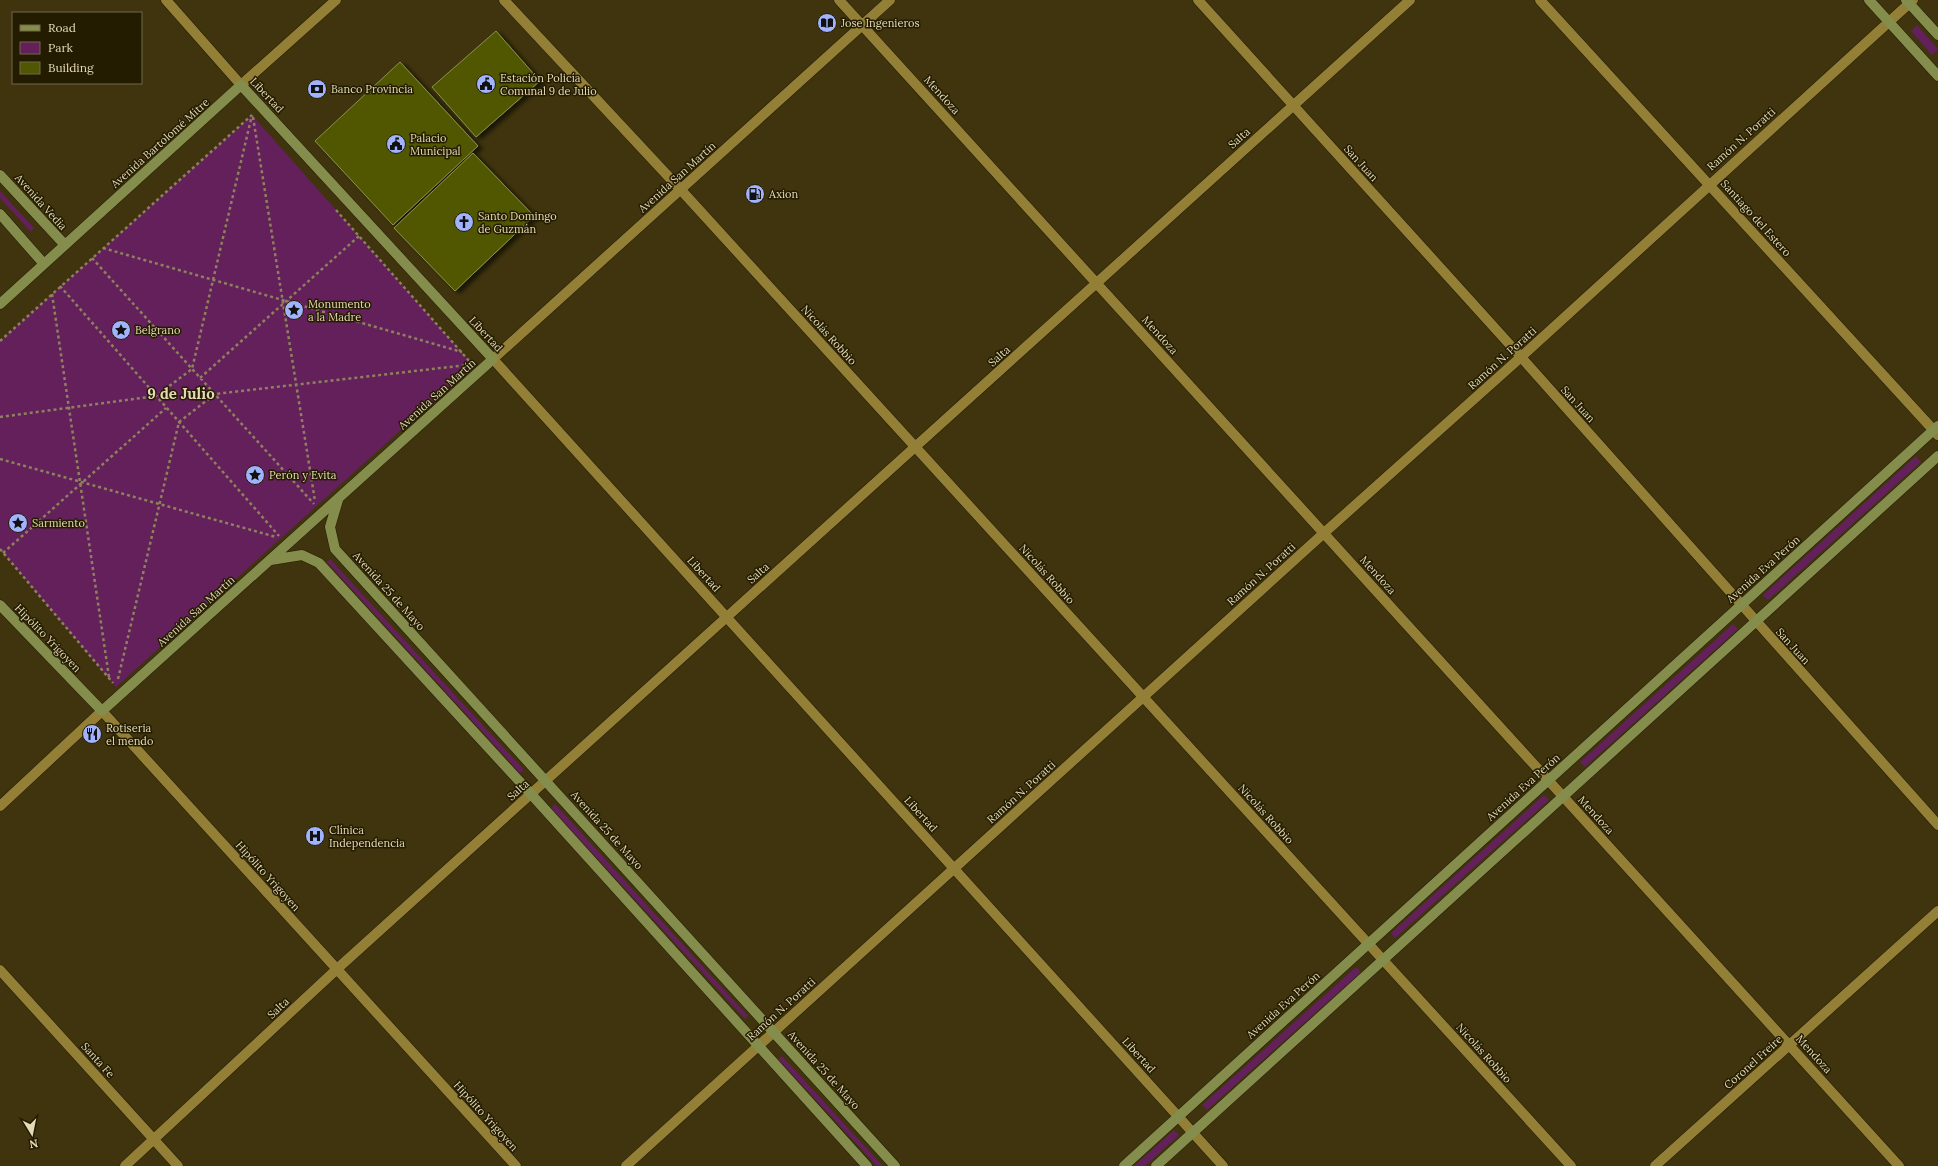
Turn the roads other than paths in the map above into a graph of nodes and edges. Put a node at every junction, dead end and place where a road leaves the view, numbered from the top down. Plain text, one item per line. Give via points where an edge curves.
1 (166, 0) edge
2 (336, 0) edge
3 (504, 0) edge
4 (839, 0) edge
5 (890, 0) edge
6 (1198, 0) edge
7 (1410, 0) edge
8 (1540, 0) edge
9 (1869, 0) edge
10 (1909, 1) edge
11 (1888, 22) junction
12 (862, 26) junction
13 (1938, 35) edge
14 (1938, 76) edge
15 (242, 86) junction
16 (1293, 106) junction
17 (0, 175) edge
18 (1709, 184) junction
19 (680, 190) junction
20 (0, 214) edge
21 (65, 245) junction
22 (44, 264) junction
23 (1097, 283) junction
24 (0, 304) edge
25 (1521, 357) junction
26 (493, 359) junction
27 (1937, 430) edge
28 (915, 447) junction
29 (1938, 456) edge
30 (338, 500) junction
31 (1324, 533) junction
32 (271, 560) junction
33 (0, 605) edge
34 (1741, 606) junction
35 (727, 617) junction
36 (1755, 622) junction
37 (1143, 697) junction
38 (102, 711) junction
39 (1548, 780) junction
40 (546, 781) junction
41 (531, 794) junction
42 (1563, 796) junction
43 (0, 806) edge
44 (1938, 825) edge
45 (954, 868) junction
46 (1938, 911) edge
47 (1368, 944) junction
48 (1383, 960) junction
49 (337, 969) junction
50 (0, 970) edge
51 (773, 1032) junction
52 (1789, 1045) junction
53 (758, 1046) junction
54 (1178, 1117) junction
55 (1192, 1132) junction
56 (154, 1140) junction
57 (125, 1166) edge
58 (178, 1166) edge
59 (516, 1166) edge
60 (626, 1166) edge
61 (867, 1166) edge
62 (895, 1166) edge
63 (1124, 1166) edge
64 (1156, 1166) edge
65 (1223, 1166) edge
66 (1571, 1166) edge
67 (1655, 1166) edge
68 (1899, 1166) edge

1 - 15 street, Libertad
2 - 15 street, Avenida Bartolomé Mitre
3 - 19 street, Nicolás Robbio
4 - 12 street, Mendoza
5 - 12 street, Avenida San Martín
6 - 16 street, San Juan
7 - 16 street, Salta
8 - 18 street, Santiago del Estero
9 - 11 main road
10 - 11 street, Ramón N. Poratti
10 - 13 main road
11 - 14 main road
11 - 18 street, Ramón N. Poratti
12 - 19 street, Avenida San Martín
12 - 23 street, Mendoza
15 - 21 main road, Avenida Bartolomé Mitre
15 - 26 main road, Libertad
16 - 23 street, Salta
16 - 25 street, San Juan
17 - 21 main road, Avenida Vedia
18 - 25 street, Ramón N. Poratti
18 - 27 street, Santiago del Estero
19 - 26 street, Avenida San Martín
19 - 28 street, Nicolás Robbio
20 - 22 main road
21 - 22 main road, Avenida Bartolomé Mitre
22 - 24 main road, Avenida Bartolomé Mitre
23 - 28 street, Salta
23 - 31 street, Mendoza
25 - 31 street, Ramón N. Poratti
25 - 34 street, San Juan
26 - 30 main road, Avenida San Martín
26 - 35 street, Libertad
27 - 34 main road, Avenida Eva Perón
28 - 35 street, Salta
28 - 37 street, Nicolás Robbio
29 - 36 main road
30 - 32 main road, Avenida San Martín
30 - 40 main road, Avenida 25 de Mayo via 330,527 335,549
31 - 37 street, Ramón N. Poratti
31 - 39 street, Mendoza
32 - 38 main road, Avenida San Martín
32 - 41 main road via 302,556 319,563
33 - 38 main road, Hipólito Yrigoyen
34 - 36 street, San Juan
34 - 39 main road, Avenida Eva Perón
35 - 40 street, Salta
35 - 45 street, Libertad
36 - 42 main road
36 - 44 street, San Juan
37 - 45 street, Ramón N. Poratti
37 - 47 street, Nicolás Robbio
38 - 43 street, Avenida San Martín
38 - 49 street, Hipólito Yrigoyen
39 - 42 street, Mendoza
39 - 47 main road, Avenida Eva Perón
40 - 41 street, Salta
40 - 51 main road, Avenida 25 de Mayo
41 - 49 street, Salta
41 - 53 main road
42 - 48 main road
42 - 52 street, Mendoza
45 - 51 street, Ramón N. Poratti
45 - 54 street, Libertad
46 - 52 street, Coronel Freire
47 - 48 street, Nicolás Robbio
47 - 54 main road, Avenida Eva Perón
48 - 55 main road
48 - 66 street, Nicolás Robbio
49 - 56 street, Salta
49 - 59 street, Hipólito Yrigoyen
50 - 56 street, Santa Fe
51 - 53 street, Ramón N. Poratti
51 - 62 main road, Avenida 25 de Mayo
52 - 67 street, Coronel Freire
52 - 68 street, Mendoza
53 - 60 street, Ramón N. Poratti
53 - 61 main road
54 - 55 street, Libertad
54 - 63 main road, Avenida Eva Perón
55 - 64 main road
55 - 65 street, Libertad
56 - 57 street, Salta
56 - 58 street, Santa Fe

